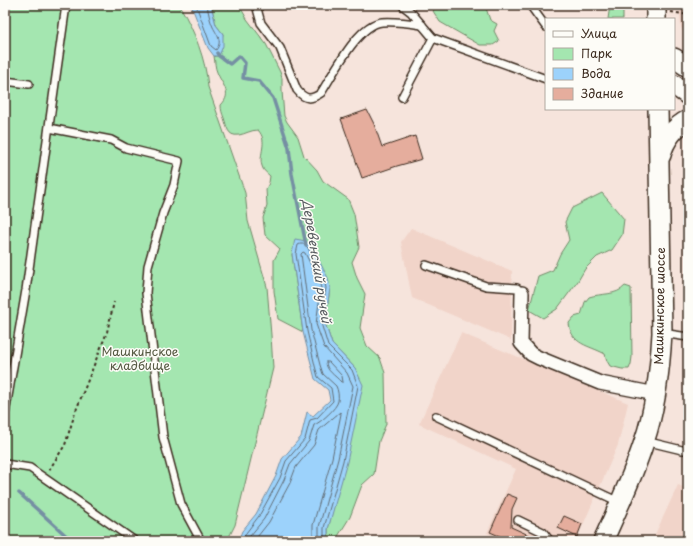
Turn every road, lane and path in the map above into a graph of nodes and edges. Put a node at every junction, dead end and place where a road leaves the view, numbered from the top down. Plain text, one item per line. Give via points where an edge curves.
1 (66, 5) edge
2 (256, 5) edge
3 (402, 5) edge
4 (530, 5) edge
5 (661, 12) edge
6 (688, 15) edge
7 (422, 25) junction
8 (545, 26) edge
9 (433, 38) junction
10 (675, 59) edge
11 (688, 67) edge
12 (545, 79) edge
13 (5, 81) edge
14 (29, 84) dead end
15 (675, 86) edge
16 (688, 94) edge
17 (402, 97) dead end
18 (658, 110) edge
19 (688, 120) edge
20 (49, 128) junction
21 (659, 160) junction
22 (426, 264) dead end
23 (522, 293) joint
24 (114, 302) dead end
25 (662, 333) junction
26 (688, 337) edge
27 (656, 394) junction
28 (5, 414) edge
29 (436, 416) dead end
30 (645, 441) junction
31 (688, 450) edge
32 (5, 464) edge
33 (44, 478) junction
34 (620, 502) junction
35 (518, 520) dead end
36 (135, 541) edge
37 (201, 541) edge
38 (550, 541) edge
39 (603, 541) edge

1 - 20 lane
2 - 7 lane via 261,23 280,48 297,90 301,96 309,98 321,93 358,36 368,27 381,22
3 - 7 lane via 412,12
4 - 8 lane
5 - 6 path
7 - 9 lane
9 - 12 lane
9 - 17 lane
10 - 11 main road
13 - 14 lane
15 - 16 main road
18 - 21 main road, Машкинское шоссе
19 - 21 main road via 672,133 663,147
20 - 28 lane
20 - 37 lane via 111,140 126,148 179,161 174,185 148,266 146,293 163,437 181,504
21 - 25 main road, Машкинское шоссе
22 - 23 lane via 486,286 517,288
23 - 27 street via 521,343 531,354 600,383
24 - 33 path via 106,332 65,445
25 - 26 lane
25 - 27 main road, Машкинское шоссе
27 - 30 main road, Машкинское шоссе
29 - 34 lane
30 - 31 lane
30 - 34 main road, Машкинское шоссе
32 - 33 lane via 30,468
33 - 36 lane
34 - 39 main road, Машкинское шоссе
35 - 38 lane via 543,532

